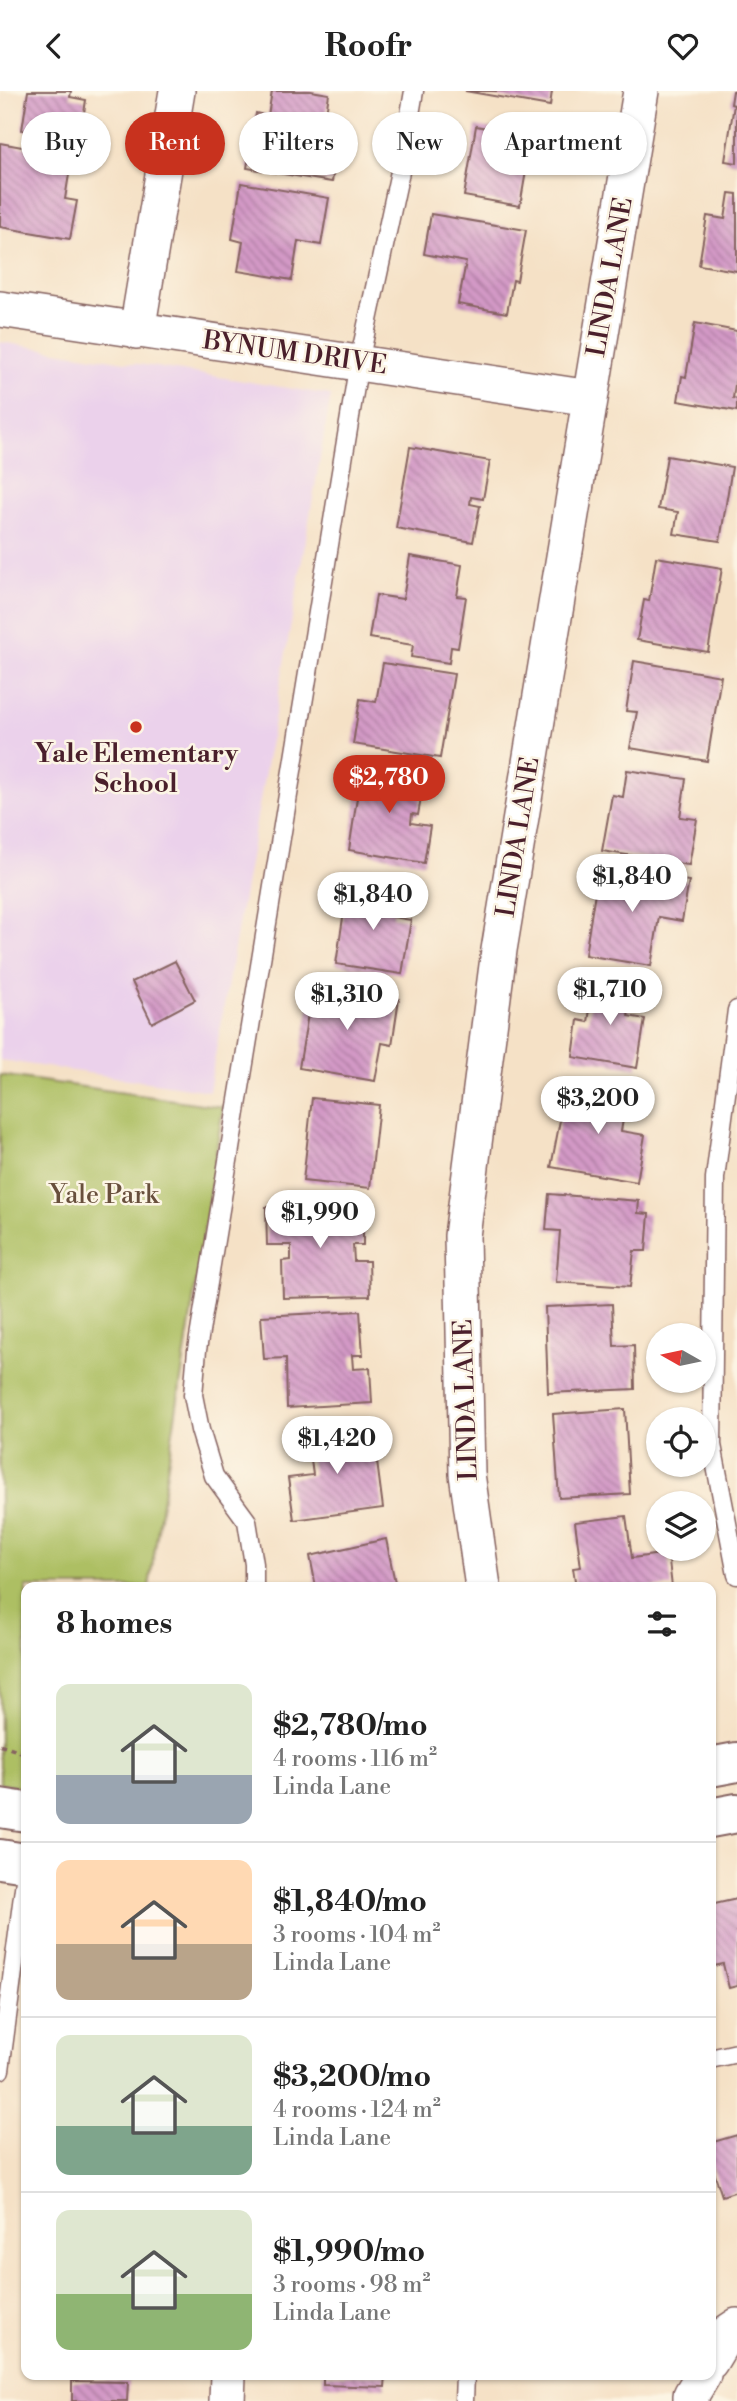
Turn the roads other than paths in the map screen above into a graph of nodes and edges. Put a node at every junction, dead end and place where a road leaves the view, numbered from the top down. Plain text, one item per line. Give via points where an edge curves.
1 (177, 91) edge
2 (414, 91) edge
3 (641, 91) edge
4 (0, 309) edge
5 (137, 331) junction
6 (359, 362) junction
7 (590, 398) junction
8 (737, 1010) edge
9 (737, 1575) edge
10 (254, 1582) edge
11 (481, 1582) edge
12 (737, 1762) edge
13 (716, 1766) edge
14 (0, 1808) edge
15 (21, 1811) edge
16 (737, 1812) edge
17 (716, 1817) edge
18 (0, 1859) edge
19 (21, 1862) edge
20 (21, 1911) edge
21 (737, 2053) edge
22 (716, 2058) edge
23 (0, 2070) edge
24 (737, 2326) edge
25 (716, 2352) edge
26 (228, 2380) edge
27 (465, 2380) edge
28 (700, 2380) edge
29 (227, 2401) edge
30 (464, 2401) edge
31 (691, 2401) edge

1 - 5 street
2 - 6 lane
3 - 7 street, LINDA LANE
4 - 5 street, BYNUM DRIVE
5 - 6 street, BYNUM DRIVE
6 - 7 street, BYNUM DRIVE
6 - 10 lane via 193,1395 215,1476 247,1521
7 - 11 street, LINDA LANE via 499,950 462,1236 467,1474
8 - 9 lane via 715,1178 712,1445
12 - 13 street
14 - 15 street
16 - 17 street
18 - 19 street
20 - 23 lane
21 - 22 lane
24 - 25 street
26 - 29 street
27 - 30 lane
28 - 31 street

